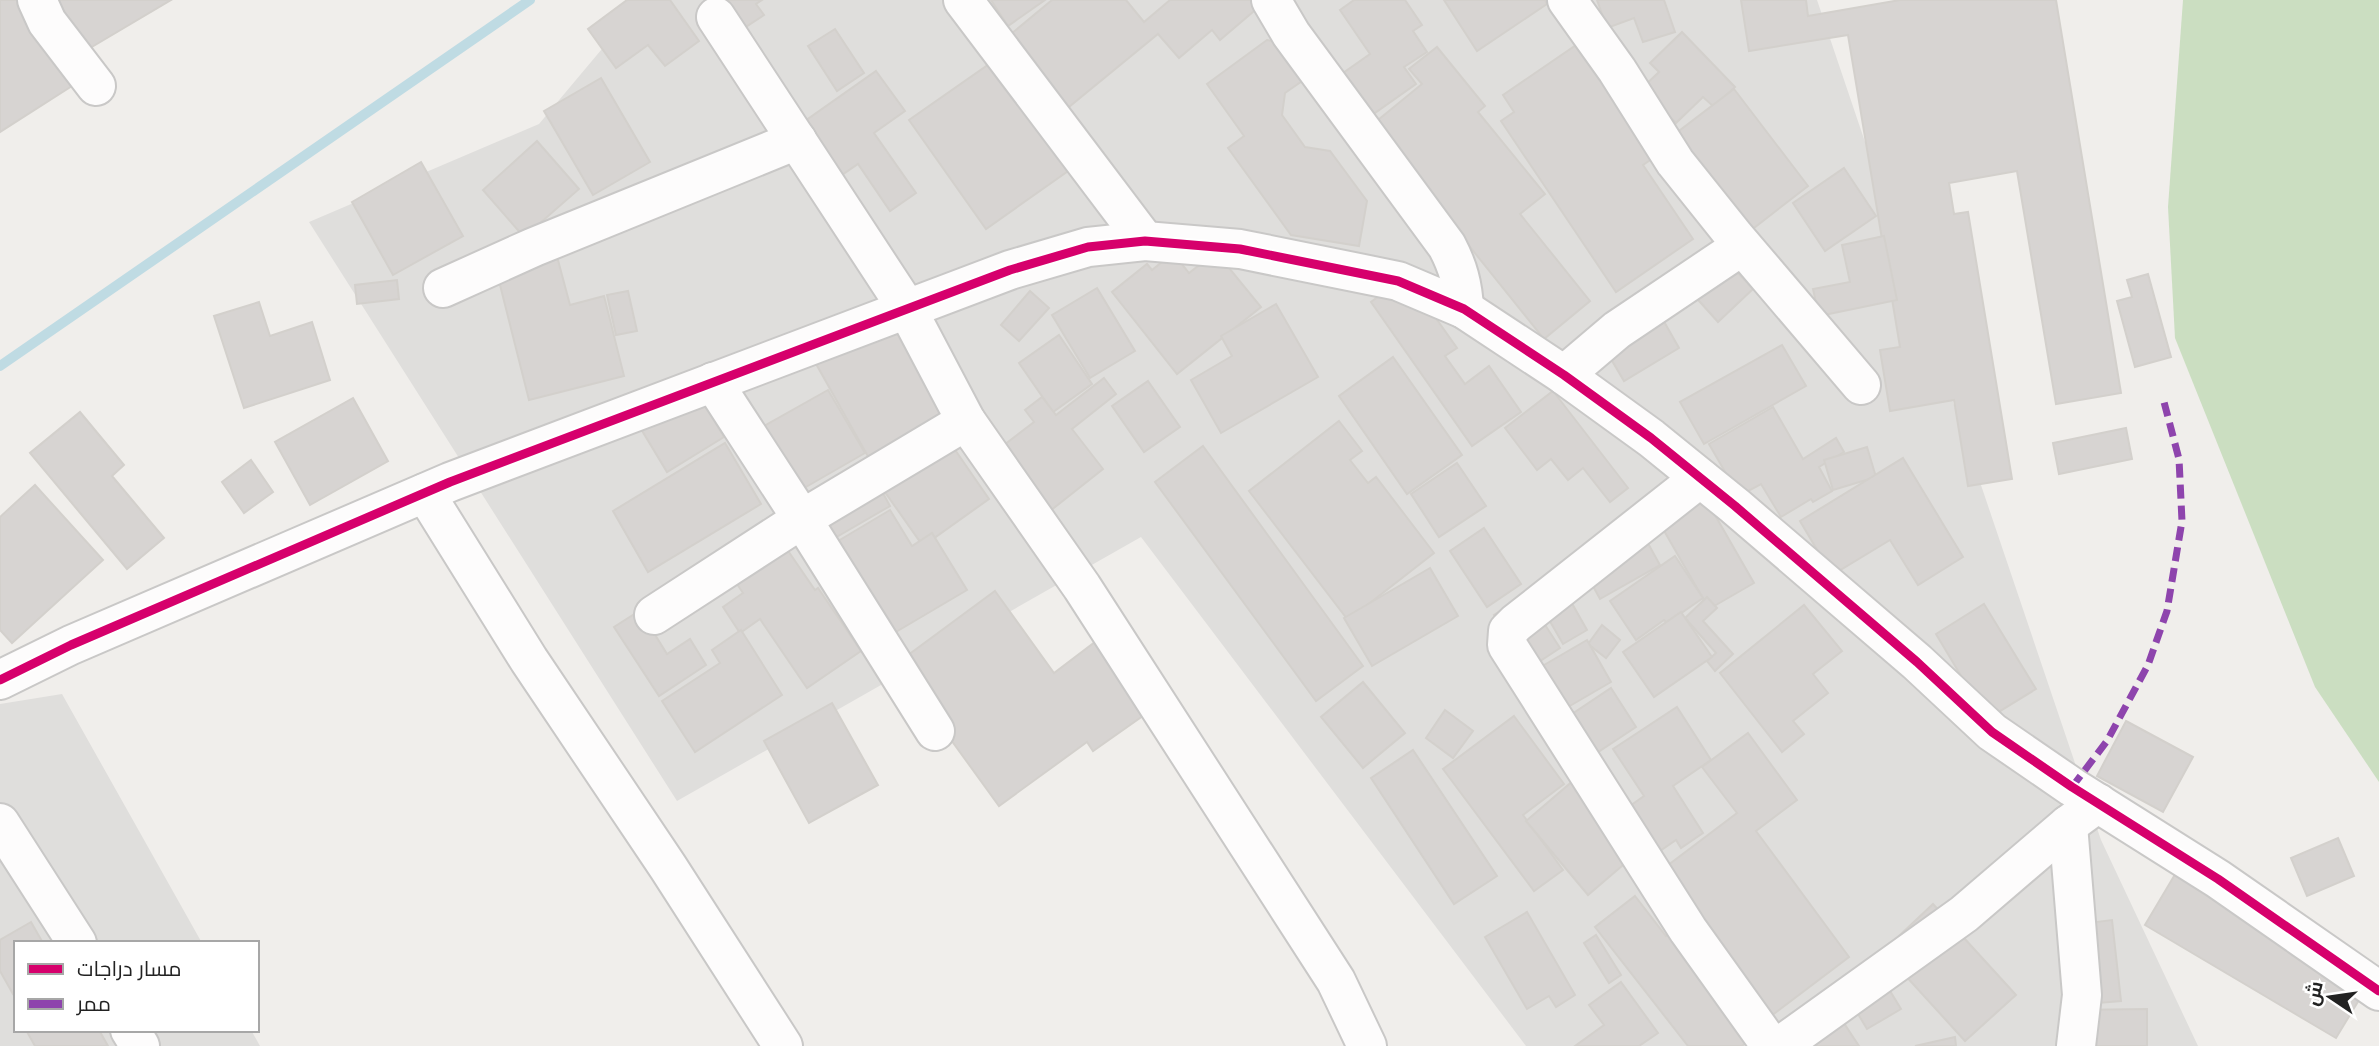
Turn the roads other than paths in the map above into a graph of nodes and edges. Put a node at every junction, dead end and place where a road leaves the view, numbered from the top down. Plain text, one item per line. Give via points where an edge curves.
1 (37, 0) edge
2 (963, 0) edge
3 (1271, 0) edge
4 (1567, 0) edge
5 (716, 17) dead end
6 (96, 86) dead end
7 (797, 140) junction
8 (1145, 241) junction
9 (1742, 246) junction
10 (443, 288) dead end
11 (906, 307) junction
12 (1464, 309) junction
13 (1564, 375) junction
14 (713, 382) junction
15 (1861, 385) dead end
16 (966, 421) junction
17 (1700, 478) junction
18 (425, 493) junction
19 (802, 519) junction
20 (654, 615) dead end
21 (0, 680) edge
22 (935, 731) dead end
23 (2083, 814) junction
24 (0, 823) edge
25 (76, 941) edge
26 (2379, 991) edge
27 (783, 1046) edge
28 (1367, 1046) edge
29 (1771, 1046) edge
30 (1780, 1046) edge
31 (2077, 1046) edge

1 - 6 street via 47,22
2 - 8 street
3 - 12 street via 1291,34 1447,246 1457,265
4 - 9 street via 1675,162
5 - 7 street
7 - 10 street
7 - 11 street
8 - 11 street via 1088,247
8 - 12 street via 1240,249 1316,263 1398,281
9 - 13 street via 1617,330
9 - 15 street
11 - 14 street
11 - 16 street
12 - 13 street
13 - 17 street
14 - 18 street
14 - 19 street
16 - 19 street
16 - 28 street via 1082,587 1336,981
17 - 23 street via 1917,662
17 - 29 street via 1516,623 1508,631 1507,645 1688,930
18 - 21 street
18 - 27 street
19 - 20 street
19 - 22 street
23 - 26 street via 2218,879
23 - 30 street via 1964,914
23 - 31 street via 2082,995
24 - 25 street

